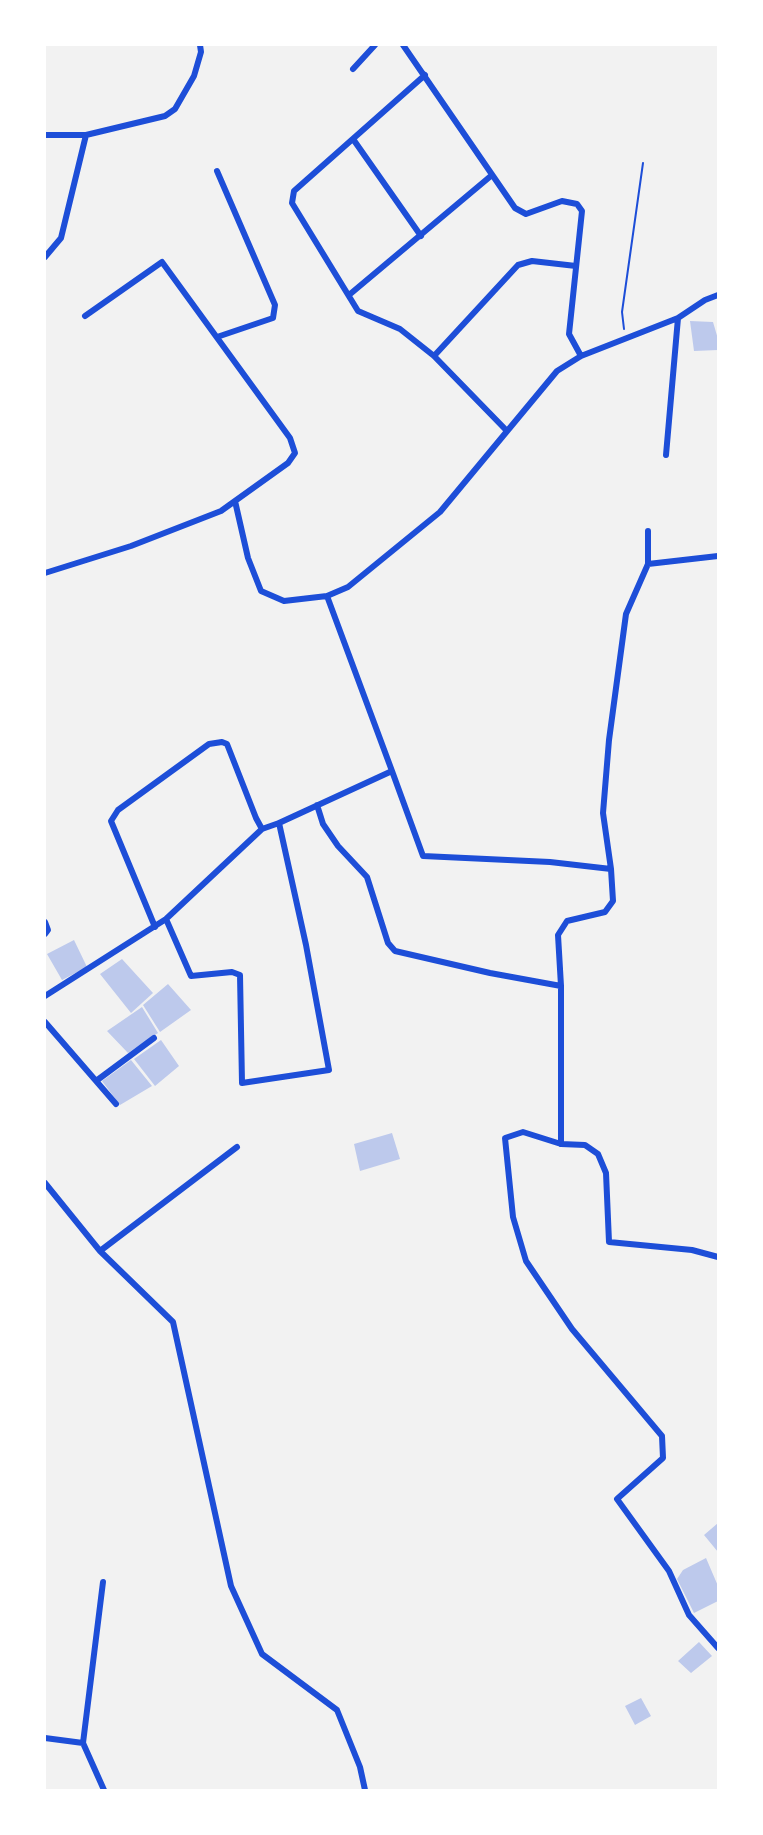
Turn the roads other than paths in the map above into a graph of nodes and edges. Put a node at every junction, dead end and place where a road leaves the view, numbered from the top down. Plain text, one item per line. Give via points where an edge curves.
1 (200, 45) edge
2 (375, 45) edge
3 (403, 45) edge
4 (353, 69) dead end
5 (425, 75) junction
6 (45, 135) edge
7 (86, 135) junction
8 (353, 139) junction
9 (217, 171) dead end
10 (492, 175) junction
11 (421, 236) junction
12 (45, 257) edge
13 (576, 266) junction
14 (349, 295) junction
15 (718, 295) edge
16 (85, 316) dead end
17 (678, 318) junction
18 (217, 337) junction
19 (434, 356) junction
20 (581, 356) junction
21 (507, 430) junction
22 (666, 455) dead end
23 (234, 501) junction
24 (648, 531) dead end
25 (718, 556) edge
26 (648, 564) junction
27 (45, 573) edge
28 (327, 596) junction
29 (392, 771) junction
30 (317, 805) junction
31 (279, 823) junction
32 (262, 829) junction
33 (611, 869) junction
34 (166, 919) junction
35 (45, 922) edge
36 (155, 927) junction
37 (45, 934) edge
38 (561, 986) junction
39 (45, 996) edge
40 (45, 1022) edge
41 (154, 1038) dead end
42 (96, 1081) junction
43 (116, 1104) dead end
44 (561, 1144) junction
45 (237, 1147) dead end
46 (45, 1183) edge
47 (100, 1251) junction
48 (718, 1257) edge
49 (103, 1582) dead end
50 (718, 1648) edge
51 (45, 1738) edge
52 (84, 1743) junction
53 (104, 1790) edge
54 (365, 1790) edge

1 - 7 street via 194,76 175,109 165,116
2 - 4 street
3 - 5 street
5 - 8 street
5 - 10 street
6 - 7 street
7 - 12 street via 60,238
8 - 11 street
8 - 14 street via 294,191 292,203
9 - 18 street via 275,305 273,318
10 - 11 street
10 - 13 street via 515,208 525,214 562,201 577,204 582,211
11 - 14 street
13 - 19 street via 532,261 518,265
13 - 20 street via 569,334
14 - 19 street via 358,311 400,329
15 - 17 street
16 - 18 street via 162,262
17 - 20 street
17 - 22 street
18 - 23 street via 290,438 295,453 288,463
19 - 21 street
20 - 21 street via 557,371
21 - 28 street via 440,512 348,587
23 - 27 street via 221,511 131,546
23 - 28 street via 261,591 284,601
24 - 26 street
25 - 26 street
26 - 33 street via 626,614 609,740 603,813
28 - 29 street
29 - 30 street
29 - 33 street via 423,856
30 - 31 street
30 - 38 street via 323,824 338,846 368,877 388,943 395,951
31 - 32 street
31 - 34 street via 329,1070 242,1083 240,975 232,972 191,976
32 - 34 street
32 - 36 street via 227,744 222,742 209,744 118,810 111,821
33 - 38 street via 613,901 605,912 567,921 558,935
34 - 36 street
35 - 37 street
36 - 39 street
38 - 44 street
40 - 42 street
41 - 42 street
42 - 43 street
44 - 48 street via 585,1145 598,1154 606,1173 609,1242 692,1250
44 - 50 street via 523,1132 505,1137 513,1217 526,1261 572,1329 662,1436 663,1458 617,1499 669,1571 689,1615
45 - 47 street
46 - 47 street
47 - 54 street via 173,1322 231,1586 262,1654 337,1710
49 - 52 street
51 - 52 street
52 - 53 street

